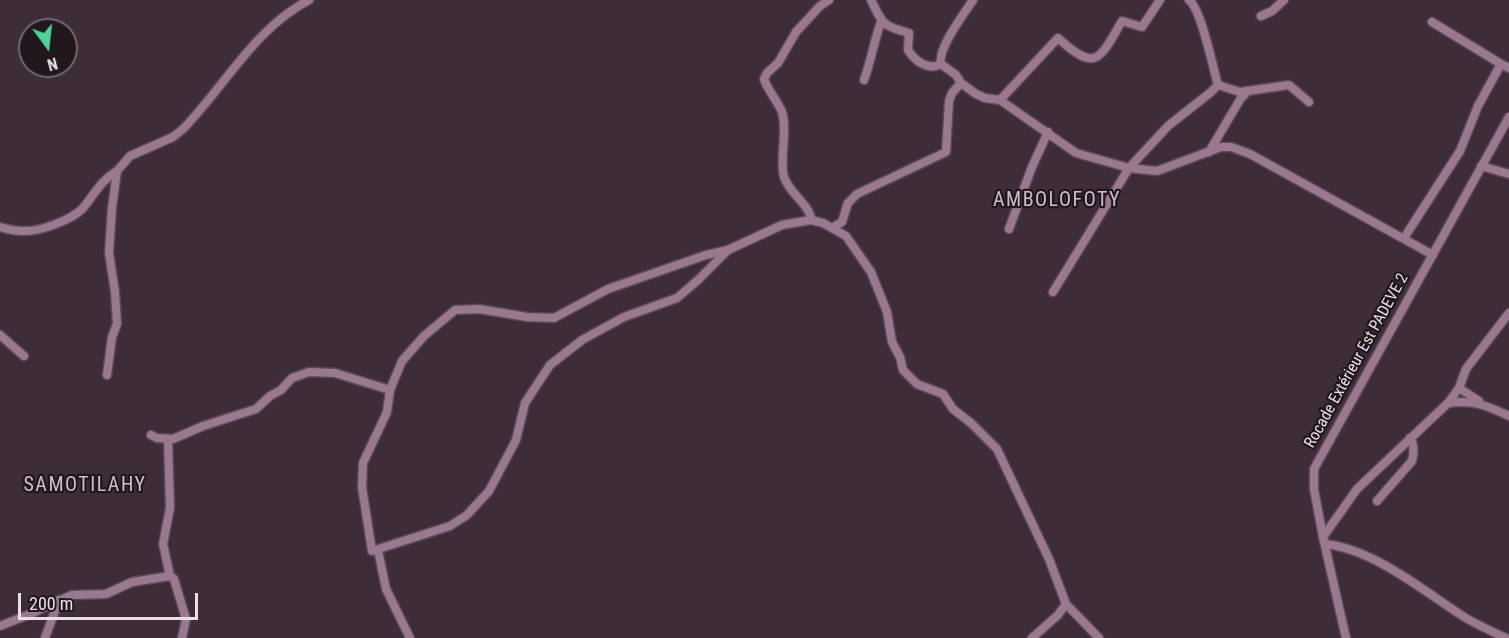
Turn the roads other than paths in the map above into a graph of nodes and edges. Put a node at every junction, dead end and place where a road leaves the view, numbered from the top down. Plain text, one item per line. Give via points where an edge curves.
1 (309, 0) edge
2 (829, 0) edge
3 (871, 0) edge
4 (973, 0) edge
5 (1160, 0) edge
6 (1189, 0) edge
7 (1284, 0) edge
8 (1261, 16) dead end
9 (881, 22) junction
10 (1432, 22) dead end
11 (941, 64) junction
12 (1505, 66) edge
13 (864, 80) dead end
14 (961, 83) junction
15 (1218, 85) junction
16 (1248, 91) junction
17 (1000, 100) junction
18 (1309, 102) dead end
19 (1509, 117) edge
20 (1048, 132) junction
21 (1208, 153) junction
22 (1481, 166) junction
23 (1129, 168) junction
24 (117, 171) junction
25 (1509, 174) edge
26 (811, 220) junction
27 (0, 227) edge
28 (832, 228) junction
29 (1009, 229) dead end
30 (1404, 238) junction
31 (728, 250) junction
32 (1433, 255) junction
33 (1053, 292) dead end
34 (1509, 313) edge
35 (0, 335) edge
36 (24, 356) dead end
37 (107, 375) dead end
38 (1459, 388) junction
39 (390, 390) junction
40 (1448, 403) junction
41 (1485, 404) junction
42 (1509, 416) edge
43 (151, 435) dead end
44 (1410, 438) junction
45 (168, 440) junction
46 (1377, 501) dead end
47 (1324, 540) junction
48 (378, 550) junction
49 (170, 576) junction
50 (59, 600) junction
51 (1066, 604) junction
52 (0, 626) edge
53 (45, 638) edge
54 (182, 638) edge
55 (410, 638) edge
56 (1032, 638) edge
57 (1099, 638) edge
58 (1346, 638) edge
59 (1506, 638) edge

1 - 24 street via 256,42 183,129 130,156
2 - 26 street via 796,32 764,79 782,112 783,176 809,210
3 - 9 street
4 - 11 street via 945,45 939,58
5 - 17 street via 1142,27 1122,21 1102,55 1095,58 1074,53 1058,38
6 - 15 street via 1203,30
7 - 8 street
9 - 11 street via 909,33 908,50 925,65
9 - 13 street
10 - 12 street
11 - 14 street
12 - 30 street via 1478,106 1460,151
14 - 17 street via 976,94
14 - 28 street via 949,101 946,152 857,194 848,203 842,222
15 - 16 street
15 - 23 street via 1168,126
16 - 18 street via 1289,85
16 - 21 street
17 - 20 street
19 - 22 street, Rocade Extérieur Est PADEVE 2
20 - 23 street via 1076,153
20 - 29 street
21 - 23 street via 1157,171
21 - 30 street via 1231,147 1250,154
22 - 25 street
22 - 32 street, Rocade Extérieur Est PADEVE 2
23 - 33 street
24 - 27 street via 65,221 24,231
24 - 37 street via 109,253 117,324
26 - 28 street
26 - 31 street via 768,230
28 - 51 street via 846,236 871,272 903,370 917,384 943,394 953,409 997,450
30 - 32 street
31 - 39 street via 608,289 554,318 454,310 409,352
31 - 48 street via 677,298 624,317 582,340 550,365 525,403 516,440 489,491 467,515 450,526
32 - 47 street, Rocade Extérieur Est PADEVE 2 via 1314,469
34 - 38 street via 1466,369
35 - 36 street
38 - 40 street
38 - 41 street
39 - 45 street via 335,373 309,372 292,378 256,409
39 - 48 street via 387,412 363,463 362,487 372,551
40 - 41 street
40 - 44 street
41 - 42 street
43 - 45 street
44 - 46 street via 1412,461
44 - 47 street via 1356,489
45 - 49 street via 170,508 163,544
47 - 58 street, Rocade Extérieur Est PADEVE 2
47 - 59 street via 1366,556
48 - 55 street via 386,589
49 - 50 street via 132,582 106,594 85,593
49 - 54 street via 186,619
50 - 52 street
50 - 53 street
51 - 56 street
51 - 57 street

